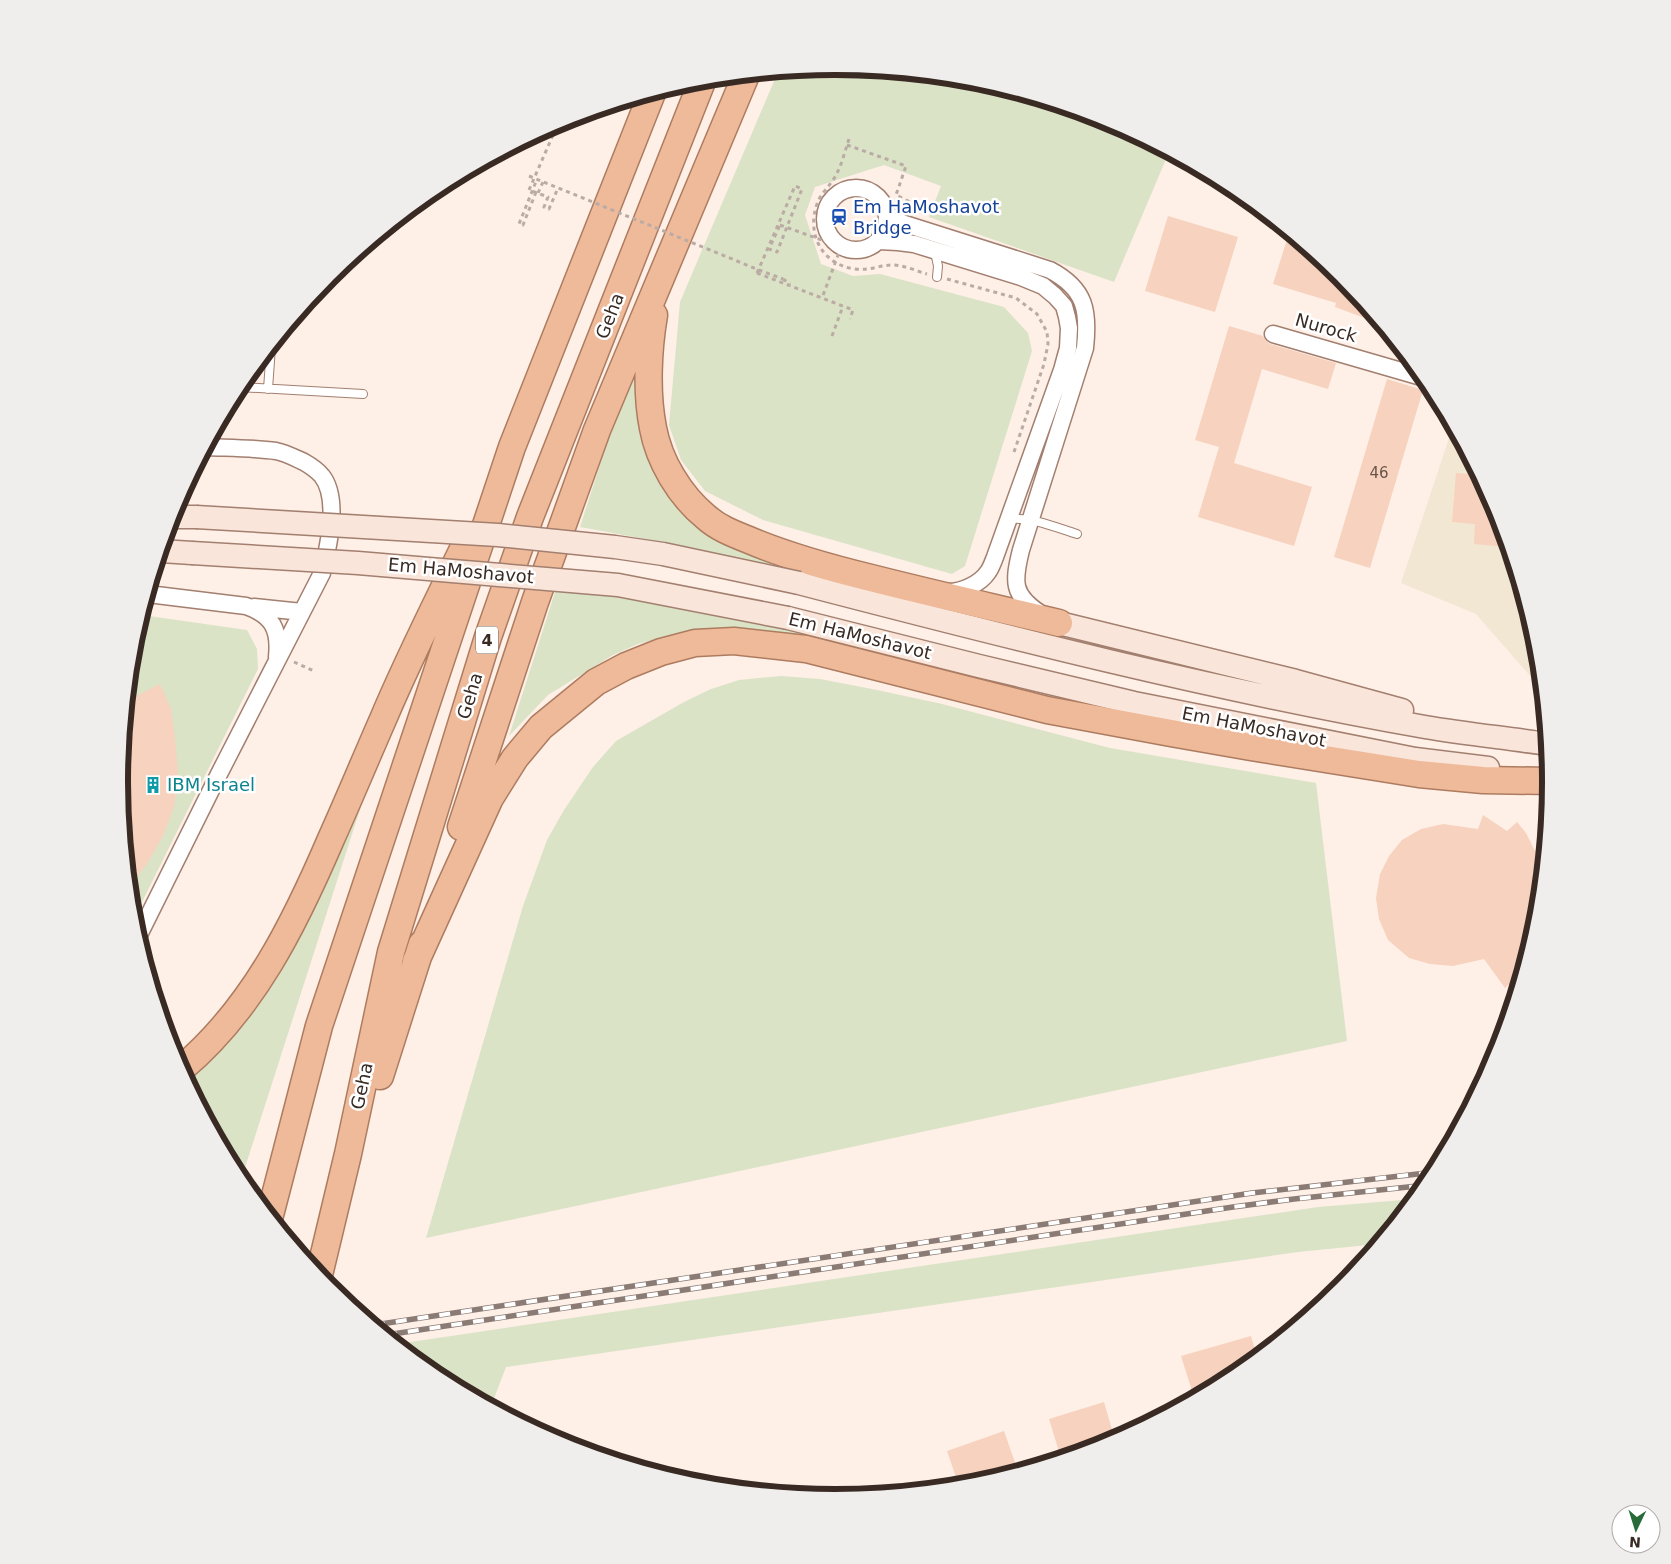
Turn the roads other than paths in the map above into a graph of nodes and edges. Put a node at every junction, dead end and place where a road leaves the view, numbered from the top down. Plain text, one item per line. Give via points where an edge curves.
1 (744, 81) edge
2 (699, 89) edge
3 (649, 100) edge
4 (887, 214) junction
5 (878, 241) junction
6 (934, 250) junction
7 (937, 276) road end
8 (659, 285) junction
9 (1273, 334) dead end
10 (270, 359) edge
11 (1412, 374) edge
12 (249, 388) edge
13 (268, 389) junction
14 (363, 394) dead end
15 (213, 447) edge
16 (512, 447) junction
17 (181, 515) edge
18 (1009, 519) junction
19 (1031, 520) junction
20 (1077, 534) dead end
21 (167, 551) edge
22 (927, 592) junction
23 (154, 595) edge
24 (246, 606) junction
25 (302, 612) junction
26 (1059, 623) junction
27 (278, 658) junction
28 (1477, 734) junction
29 (1541, 743) edge
30 (1542, 775) edge
31 (1542, 781) edge
32 (143, 926) edge
33 (416, 962) junction
34 (187, 1064) edge
35 (272, 1208) edge
36 (333, 1219) junction
37 (321, 1266) edge

1 - 8 highway
2 - 36 highway, Geha / 4 via 530,517 488,638 391,952
3 - 16 highway, 4
4 - 5 street via 884,233
4 - 5 street via 878,196 860,188 841,191 827,205 824,224 834,242 851,250 861,250
4 - 19 street via 902,223 1050,270 1075,288 1083,304 1087,317 1085,348
5 - 6 street
6 - 7 lane
6 - 18 street via 1043,286 1064,306 1068,317 1068,348 1062,370
8 - 22 highway via 650,341 653,428 660,453 688,500 707,518 732,533 777,552
8 - 33 highway via 597,430 535,602
9 - 11 street, Nurock
10 - 13 lane
12 - 13 lane
13 - 14 lane
15 - 25 street via 276,451 300,460 323,478 331,508 330,540 322,573
16 - 34 highway via 390,701 297,915 268,967 235,1015
16 - 35 highway, 4 via 319,1026
17 - 28 main road, Em HaMoshavot, bridge via 478,534 615,547 798,583 986,632 1166,673 1409,724
18 - 19 lane
18 - 22 street via 988,574 966,589
19 - 20 lane
19 - 26 street via 1018,561 1017,586 1028,606
21 - 30 main road, Em HaMoshavot, bridge via 358,563 618,585 788,618 1134,703 1262,730 1415,759
22 - 26 highway
23 - 24 street
24 - 25 street
24 - 27 street via 272,621
25 - 27 street
26 - 28 main road via 1364,698
27 - 32 street
28 - 29 main road, Em HaMoshavot
31 - 33 highway via 1419,774 1251,747 1047,710 806,649 734,642 695,643 661,652 596,682 541,727 515,758 490,798
33 - 36 highway
36 - 37 highway, Geha / 4

